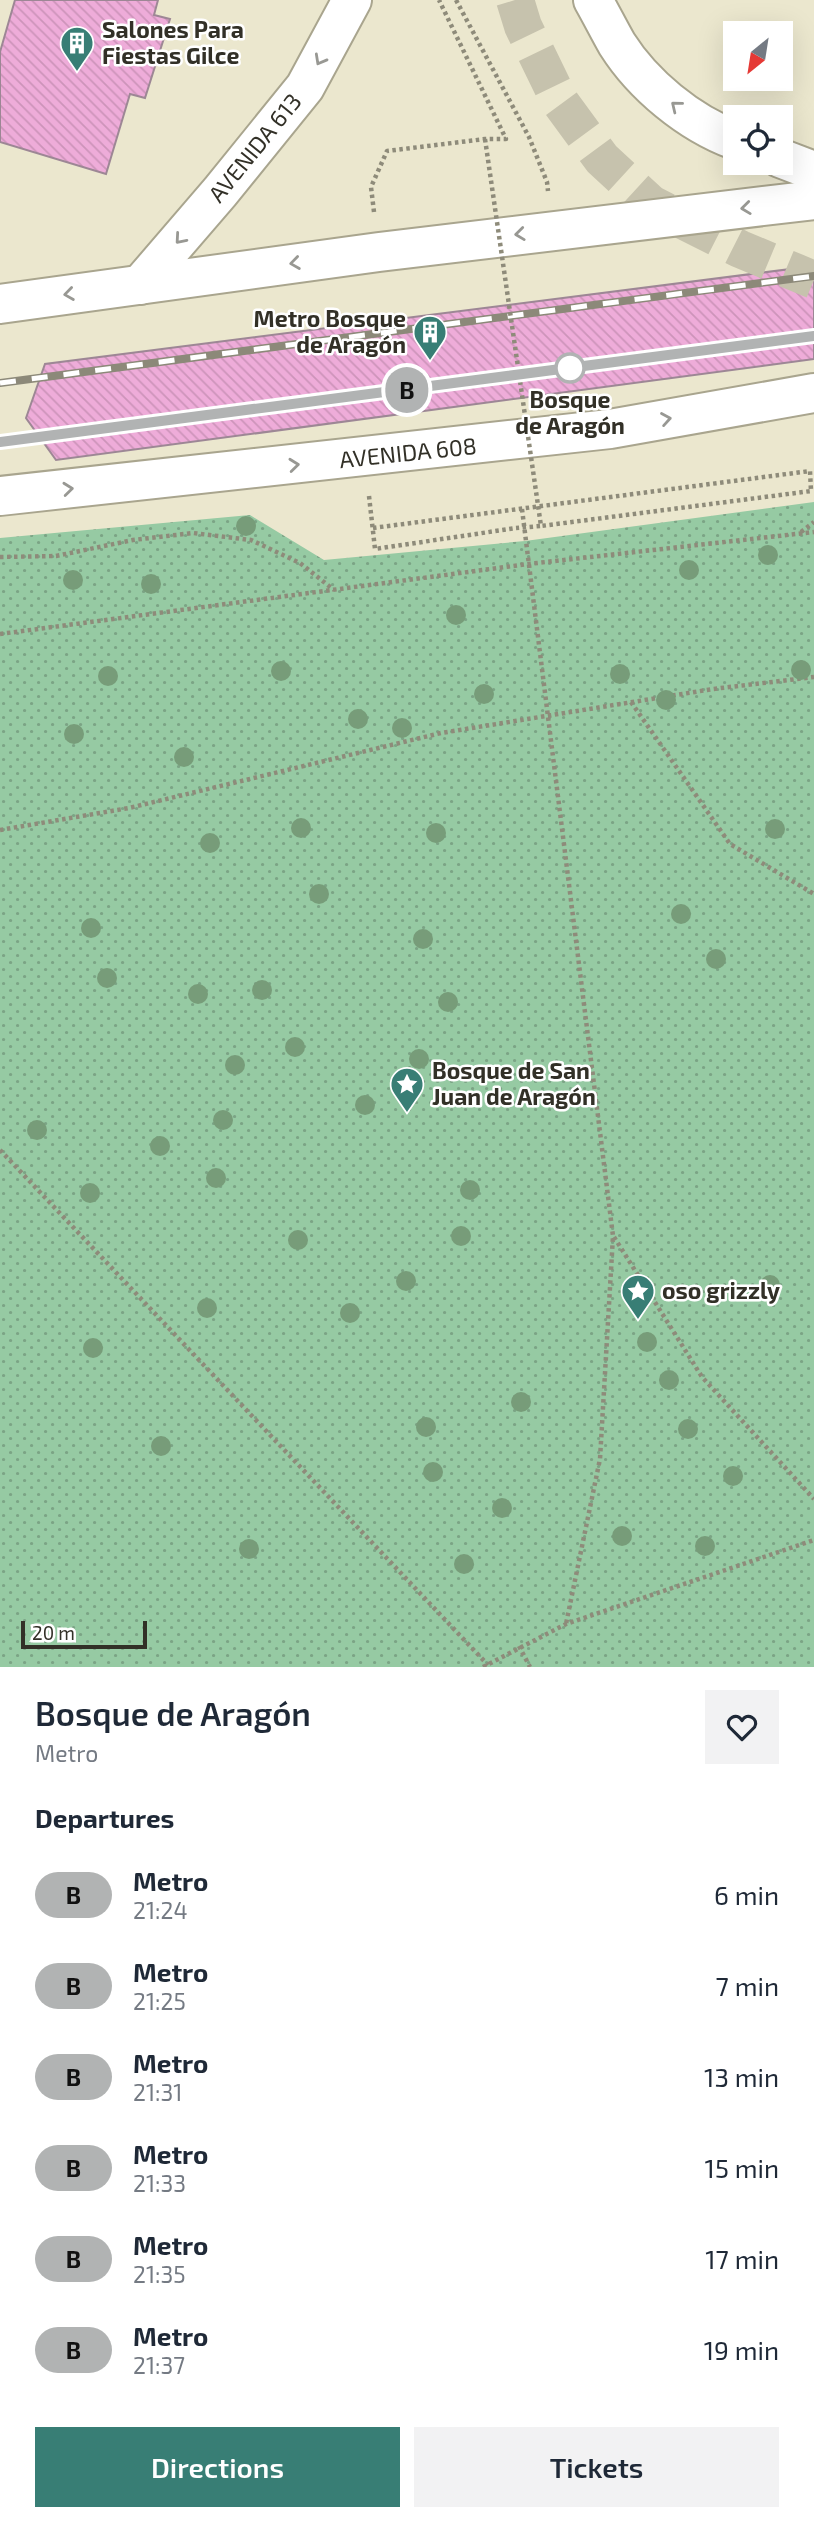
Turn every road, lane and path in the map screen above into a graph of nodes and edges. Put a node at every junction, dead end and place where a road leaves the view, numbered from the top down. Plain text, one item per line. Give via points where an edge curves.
1 (352, 0) edge
2 (439, 0) edge
3 (456, 0) edge
4 (593, 0) edge
5 (723, 134) edge
6 (485, 139) junction
7 (793, 163) edge
8 (814, 171) edge
9 (547, 182) dead end
10 (814, 200) edge
11 (379, 252) junction
12 (140, 285) junction
13 (0, 304) edge
14 (814, 393) edge
15 (363, 457) junction
16 (0, 496) edge
17 (522, 509) junction
18 (814, 522) edge
19 (541, 526) junction
20 (373, 528) junction
21 (814, 531) edge
22 (800, 533) junction
23 (0, 557) edge
24 (528, 564) junction
25 (334, 590) junction
26 (0, 634) edge
27 (814, 677) edge
28 (631, 702) junction
29 (547, 717) junction
30 (0, 830) edge
31 (814, 894) edge
32 (0, 1150) edge
33 (613, 1236) junction
34 (814, 1499) edge
35 (814, 1540) edge
36 (566, 1624) junction
37 (519, 1646) junction
38 (486, 1666) edge
39 (530, 1667) edge

1 -> 12 main road, AVENIDA 613 via 305,87
2 - 6 path via 506,139
3 - 9 path
5 -> 4 main road via 685,113 650,85 618,45
6 - 11 path via 387,151 371,187
6 - 19 path, bridge
7 - 8 main road
10 -> 11 main road
11 -> 12 main road
12 -> 13 main road
15 -> 14 main road, AVENIDA 608 via 610,429
16 -> 15 main road, AVENIDA 608
15 - 20 path
17 - 19 path via 810,471 811,491
17 - 20 path
17 - 24 path
18 - 22 path
19 - 20 path, bridge via 375,548
21 - 22 path
22 - 24 path
23 - 25 path via 56,556 193,533 251,540 300,563
24 - 25 path
24 - 29 path
25 - 26 path
27 - 28 path
28 - 29 path
28 - 31 path via 730,844
29 - 30 path via 441,733 130,808
29 - 33 path
32 - 38 path
33 - 34 path via 702,1377
33 - 36 path via 600,1459
35 - 36 path
36 - 37 path
37 - 38 path
37 - 39 path

